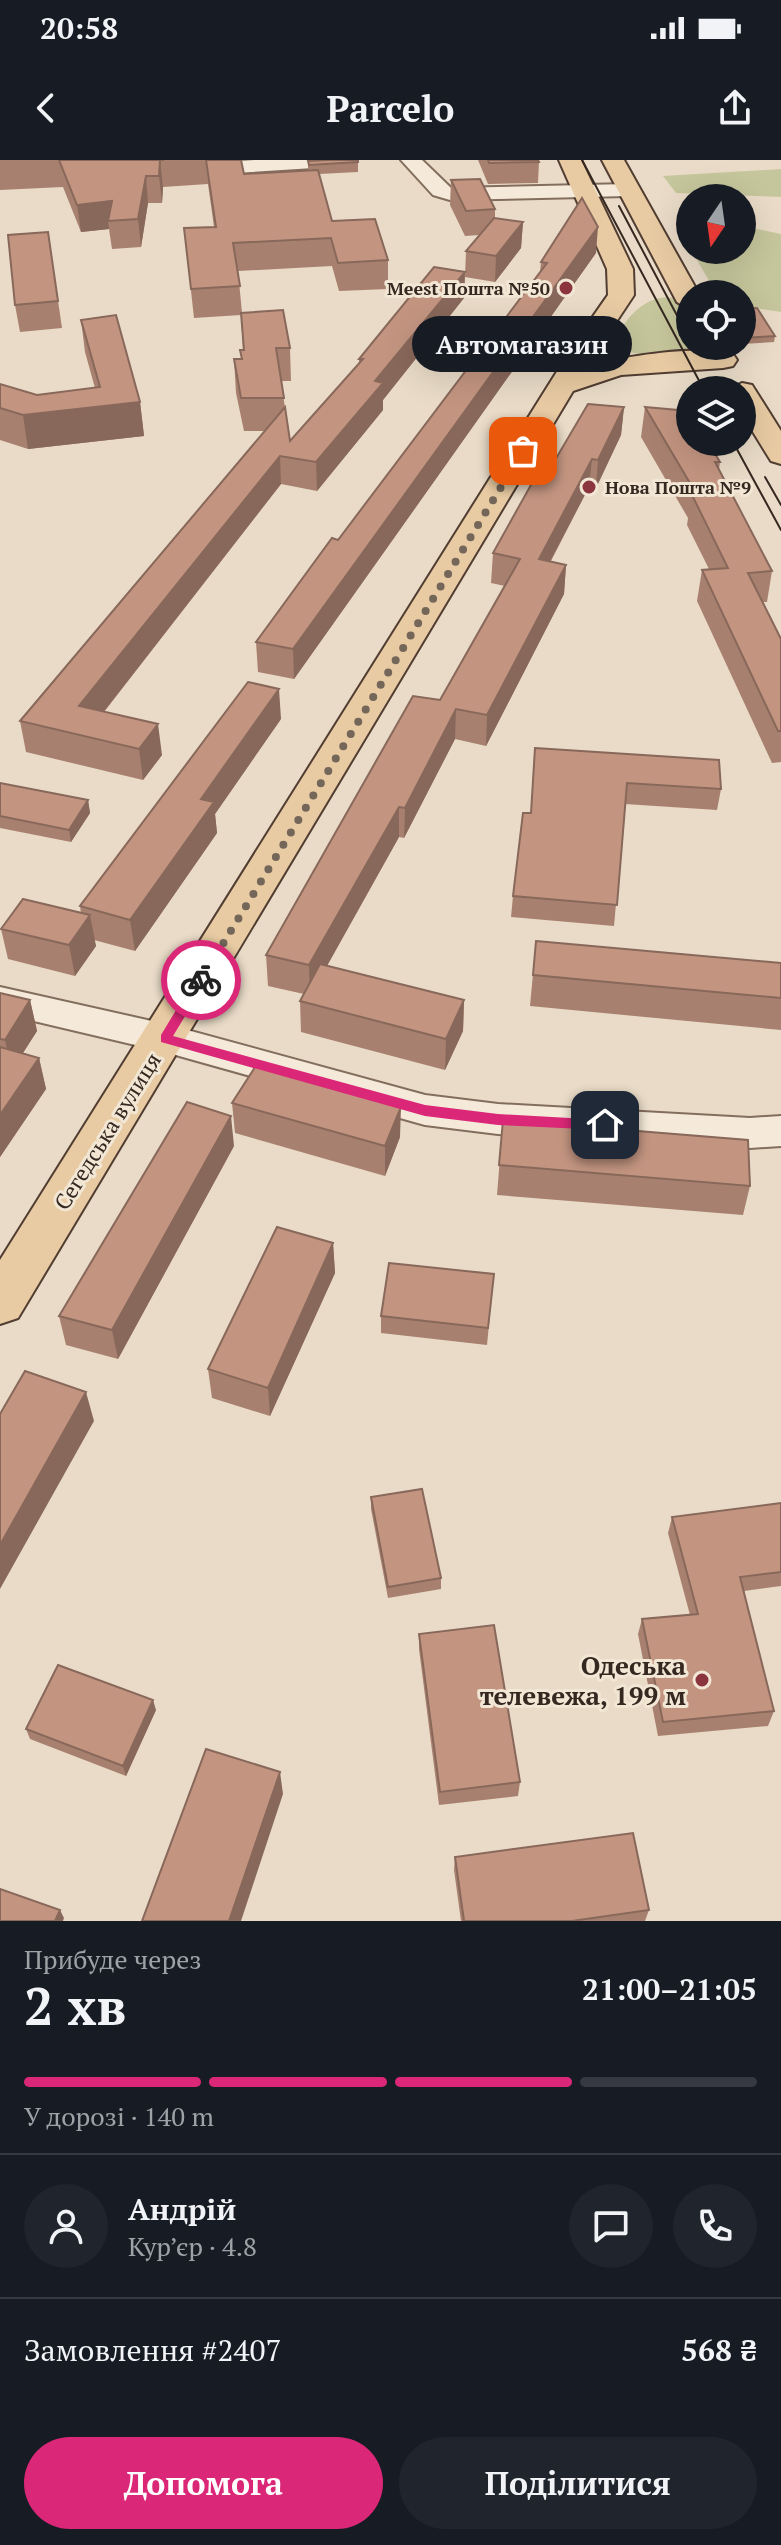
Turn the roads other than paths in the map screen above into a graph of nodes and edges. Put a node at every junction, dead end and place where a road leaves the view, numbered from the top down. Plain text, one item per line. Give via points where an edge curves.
1 (345, 160) edge
2 (411, 160) edge
3 (570, 160) edge
4 (613, 160) edge
5 (170, 171) dead end
6 (628, 190) junction
7 (586, 192) junction
8 (678, 280) edge
9 (591, 338) junction
10 (676, 360) edge
11 (645, 365) junction
12 (563, 385) junction
13 (756, 413) edge
14 (781, 455) edge
15 (0, 1000) edge
16 (165, 1038) junction
17 (781, 1131) edge
18 (0, 1303) edge

1 - 5 street
2 - 7 street via 445,194
3 - 7 main road
4 - 6 main road
6 - 7 street
6 - 8 main road
7 - 9 main road, Сегедська вулиця via 620,269 621,295
9 - 11 main road via 599,347
9 - 12 main road, Сегедська вулиця
10 - 11 main road
11 - 12 main road via 591,371
12 - 16 main road, Сегедська вулиця
13 - 14 main road
15 - 16 street
16 - 17 street via 425,1110 498,1119
16 - 18 main road, Сегедська вулиця

